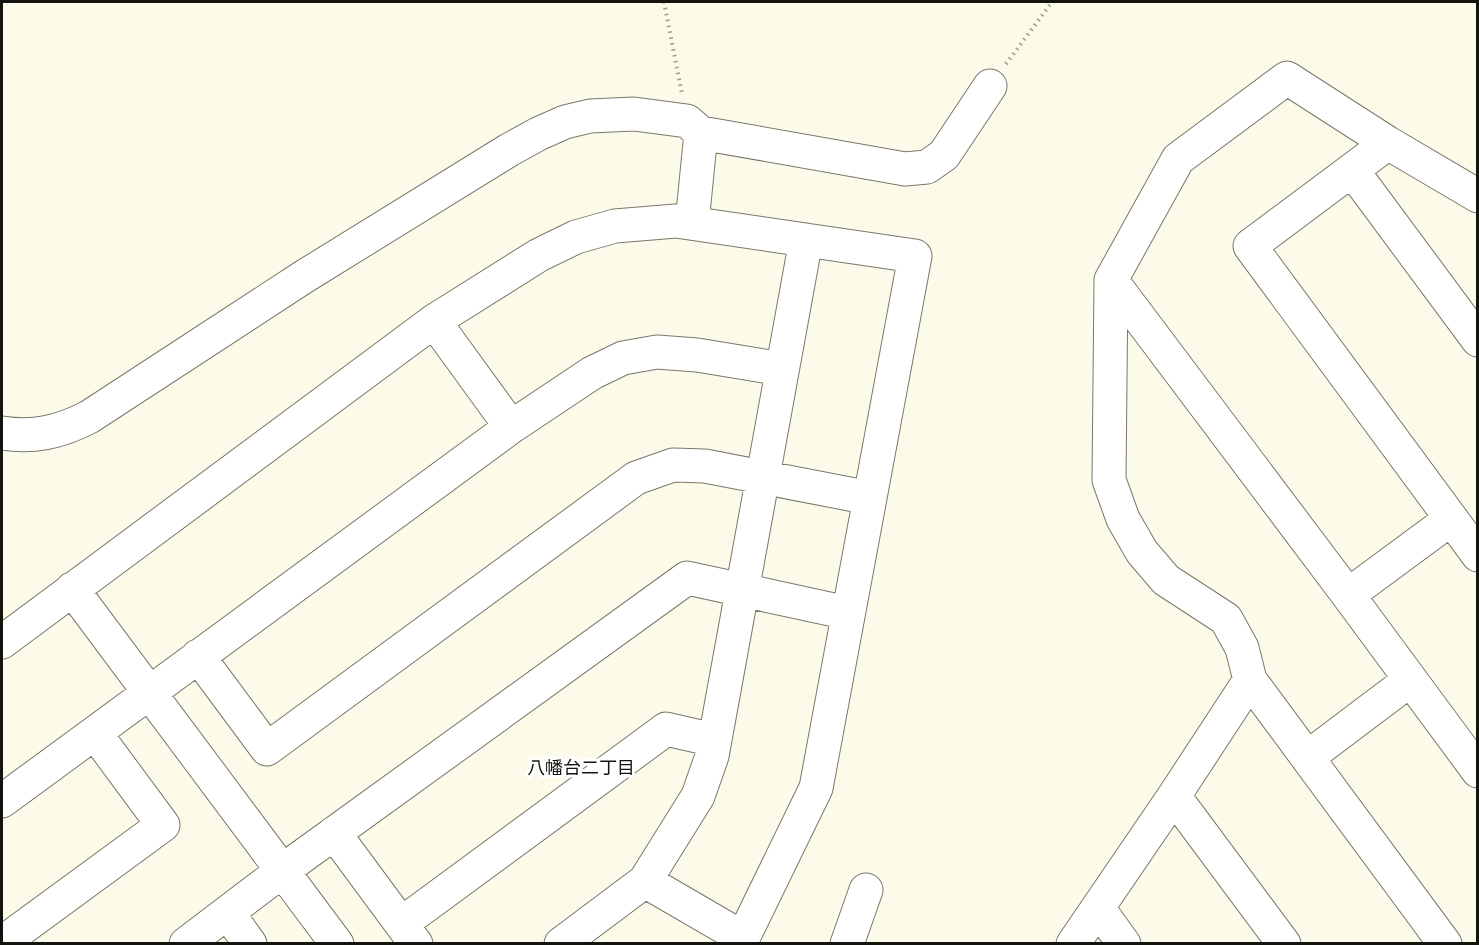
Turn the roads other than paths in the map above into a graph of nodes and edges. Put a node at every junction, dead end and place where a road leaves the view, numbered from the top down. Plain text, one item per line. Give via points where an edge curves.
1 (990, 86) road end
2 (694, 127) junction
3 (1388, 143) junction
4 (1352, 170) junction
5 (1478, 196) edge
6 (692, 223) junction
7 (806, 240) junction
8 (1112, 280) junction
9 (434, 321) junction
10 (1478, 340) edge
11 (782, 369) junction
12 (511, 427) junction
13 (2, 433) edge
14 (763, 477) junction
15 (870, 498) junction
16 (1451, 519) junction
17 (1478, 555) edge
18 (72, 589) junction
19 (742, 590) junction
20 (1348, 595) junction
21 (848, 613) junction
22 (2, 642) edge
23 (198, 656) junction
24 (1250, 680) junction
25 (1410, 680) junction
26 (149, 693) junction
27 (95, 733) junction
28 (714, 740) junction
29 (1308, 757) junction
30 (1478, 771) edge
31 (1174, 796) junction
32 (2, 801) edge
33 (334, 833) junction
34 (282, 871) junction
35 (645, 881) junction
36 (866, 890) dead end
37 (1098, 908) junction
38 (228, 913) junction
39 (408, 934) edge
40 (742, 941) edge
41 (2, 943) edge
42 (186, 944) edge
43 (250, 944) edge
44 (337, 944) edge
45 (561, 944) edge
46 (847, 944) edge
47 (1073, 944) edge
48 (1124, 944) edge
49 (1284, 944) edge
50 (1445, 944) edge

1 - 2 street via 944,155 927,167 905,169
2 - 6 street
2 - 13 street via 634,114 590,116 565,122 509,150 305,276 89,417 51,432 29,436
3 - 4 street
3 - 5 street
3 - 8 street via 1287,78 1178,159
4 - 10 street
4 - 16 street via 1250,246
6 - 7 street
6 - 9 street via 615,226 576,237 539,255
7 - 11 street
7 - 15 street via 915,256
8 - 20 street
8 - 24 street via 1109,480 1123,519 1142,552 1166,580 1226,619 1242,648
9 - 12 street
9 - 18 street
11 - 12 street via 657,352 623,358 592,373
11 - 14 street
12 - 23 street
14 - 15 street
14 - 19 street
14 - 23 street via 705,466 673,465 636,478 267,749
15 - 21 street
16 - 17 street
16 - 20 street
18 - 22 street
18 - 26 street
19 - 21 street
19 - 28 street
19 - 33 street via 687,578
20 - 25 street
21 - 40 street via 816,788
23 - 26 street
24 - 29 street
24 - 31 street
25 - 29 street
25 - 30 street
26 - 27 street
26 - 34 street
27 - 32 street
27 - 41 street via 163,825
28 - 35 street via 698,796
28 - 39 street via 666,729
29 - 50 street
31 - 37 street
31 - 49 street
33 - 34 street
33 - 39 street
34 - 38 street
34 - 44 street
35 - 40 street
35 - 45 street
36 - 46 street
37 - 47 street
37 - 48 street
38 - 42 street
38 - 43 street

